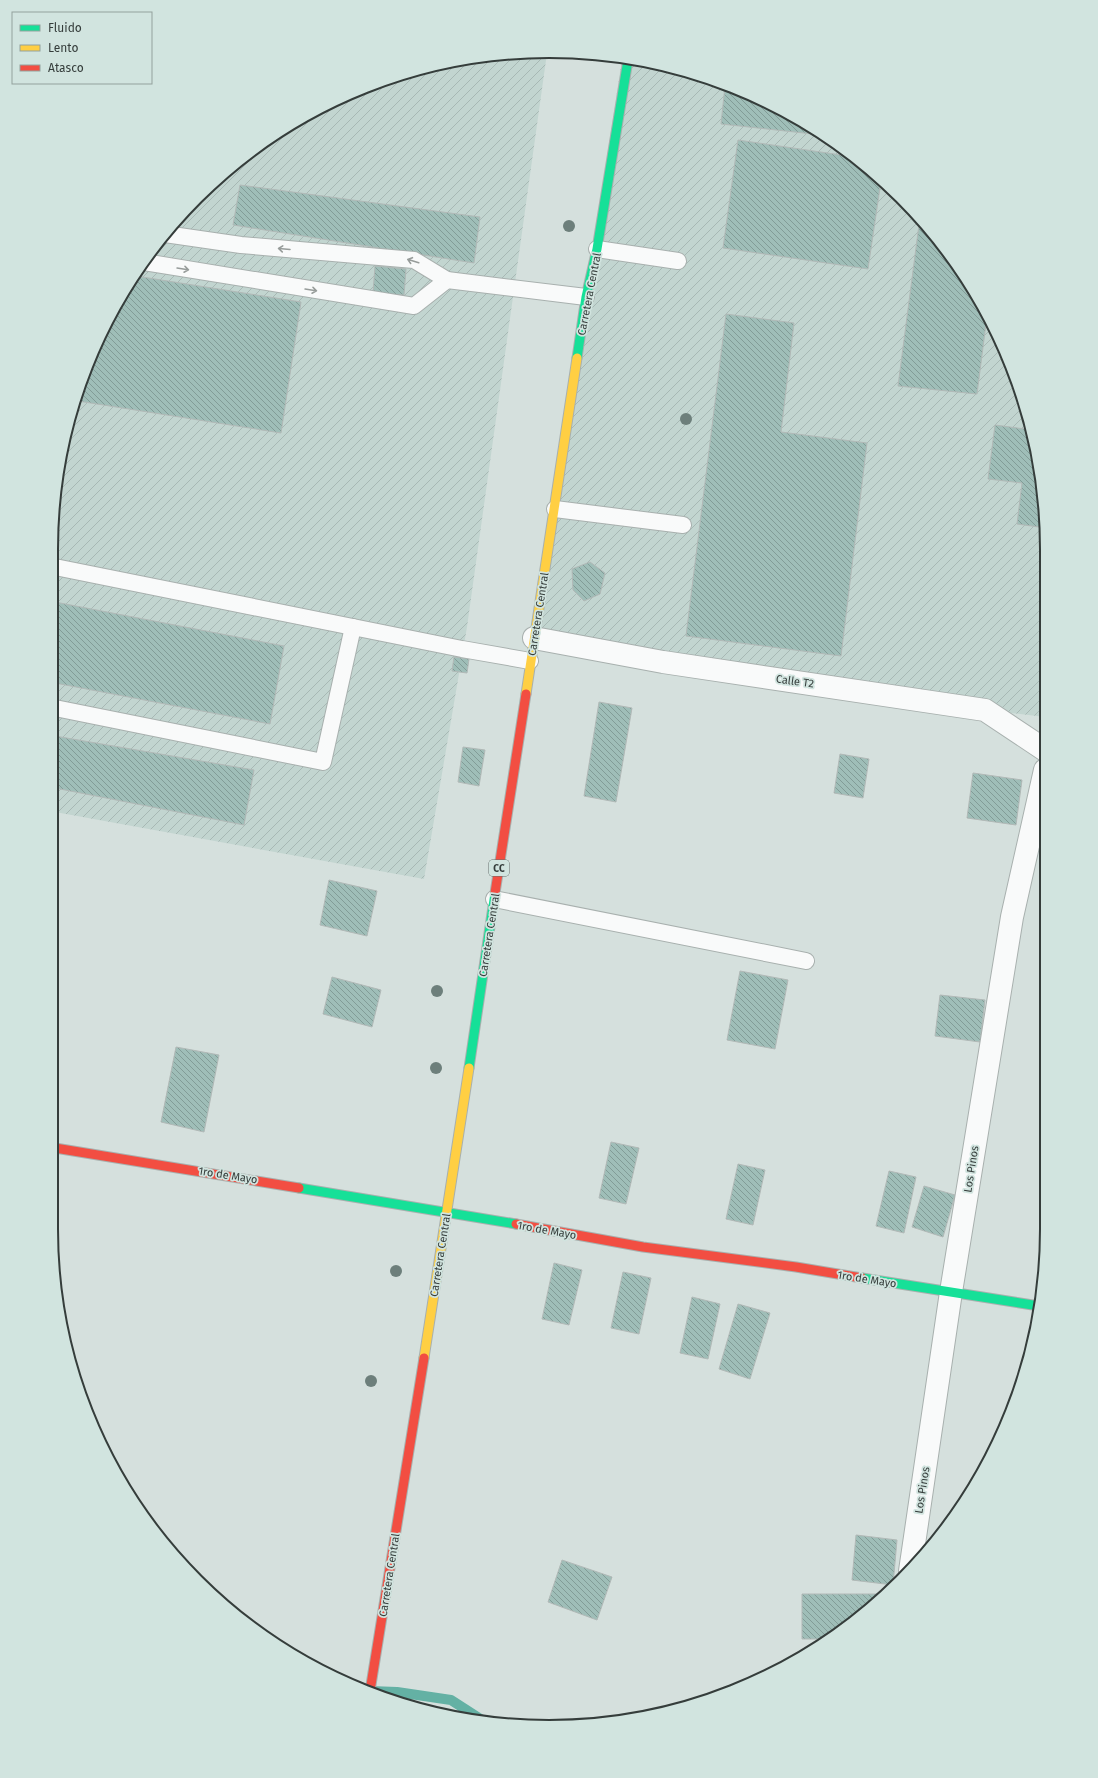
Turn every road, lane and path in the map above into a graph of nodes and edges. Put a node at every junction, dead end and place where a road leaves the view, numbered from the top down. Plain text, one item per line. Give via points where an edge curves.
1 (627, 64) edge
2 (172, 235) edge
3 (597, 249) junction
4 (678, 261) dead end
5 (150, 263) edge
6 (447, 280) junction
7 (586, 297) junction
8 (555, 509) junction
9 (683, 525) dead end
10 (58, 568) edge
11 (352, 627) junction
12 (534, 638) junction
13 (530, 661) junction
14 (58, 709) edge
15 (1040, 747) edge
16 (1040, 792) edge
17 (494, 899) junction
18 (806, 961) dead end
19 (58, 1148) edge
20 (447, 1212) junction
21 (951, 1292) junction
22 (1034, 1305) edge
23 (912, 1560) edge
24 (371, 1687) edge

1 - 3 main road, Carretera Central / CC
6 -> 2 lane via 414,260 241,245
3 - 4 lane
3 - 7 main road, Carretera Central / CC
5 -> 6 lane via 414,306
6 - 7 lane
7 - 8 main road, Carretera Central / CC
8 - 9 lane
8 - 12 main road, Carretera Central / CC
10 - 11 lane
11 - 13 lane
11 - 14 lane via 323,762
12 - 13 main road, Carretera Central / CC
12 - 15 street, Calle T2 via 663,662 985,710
13 - 17 main road, Carretera Central / CC
16 - 21 street, Los Pinos via 1012,917
17 - 18 lane
17 - 20 main road, Carretera Central / CC
19 - 20 main road, 1ro de Mayo
20 - 21 main road, 1ro de Mayo via 644,1247 796,1267
20 - 24 main road, Carretera Central / CC
21 - 22 main road, 1ro de Mayo
21 - 23 street, Los Pinos

